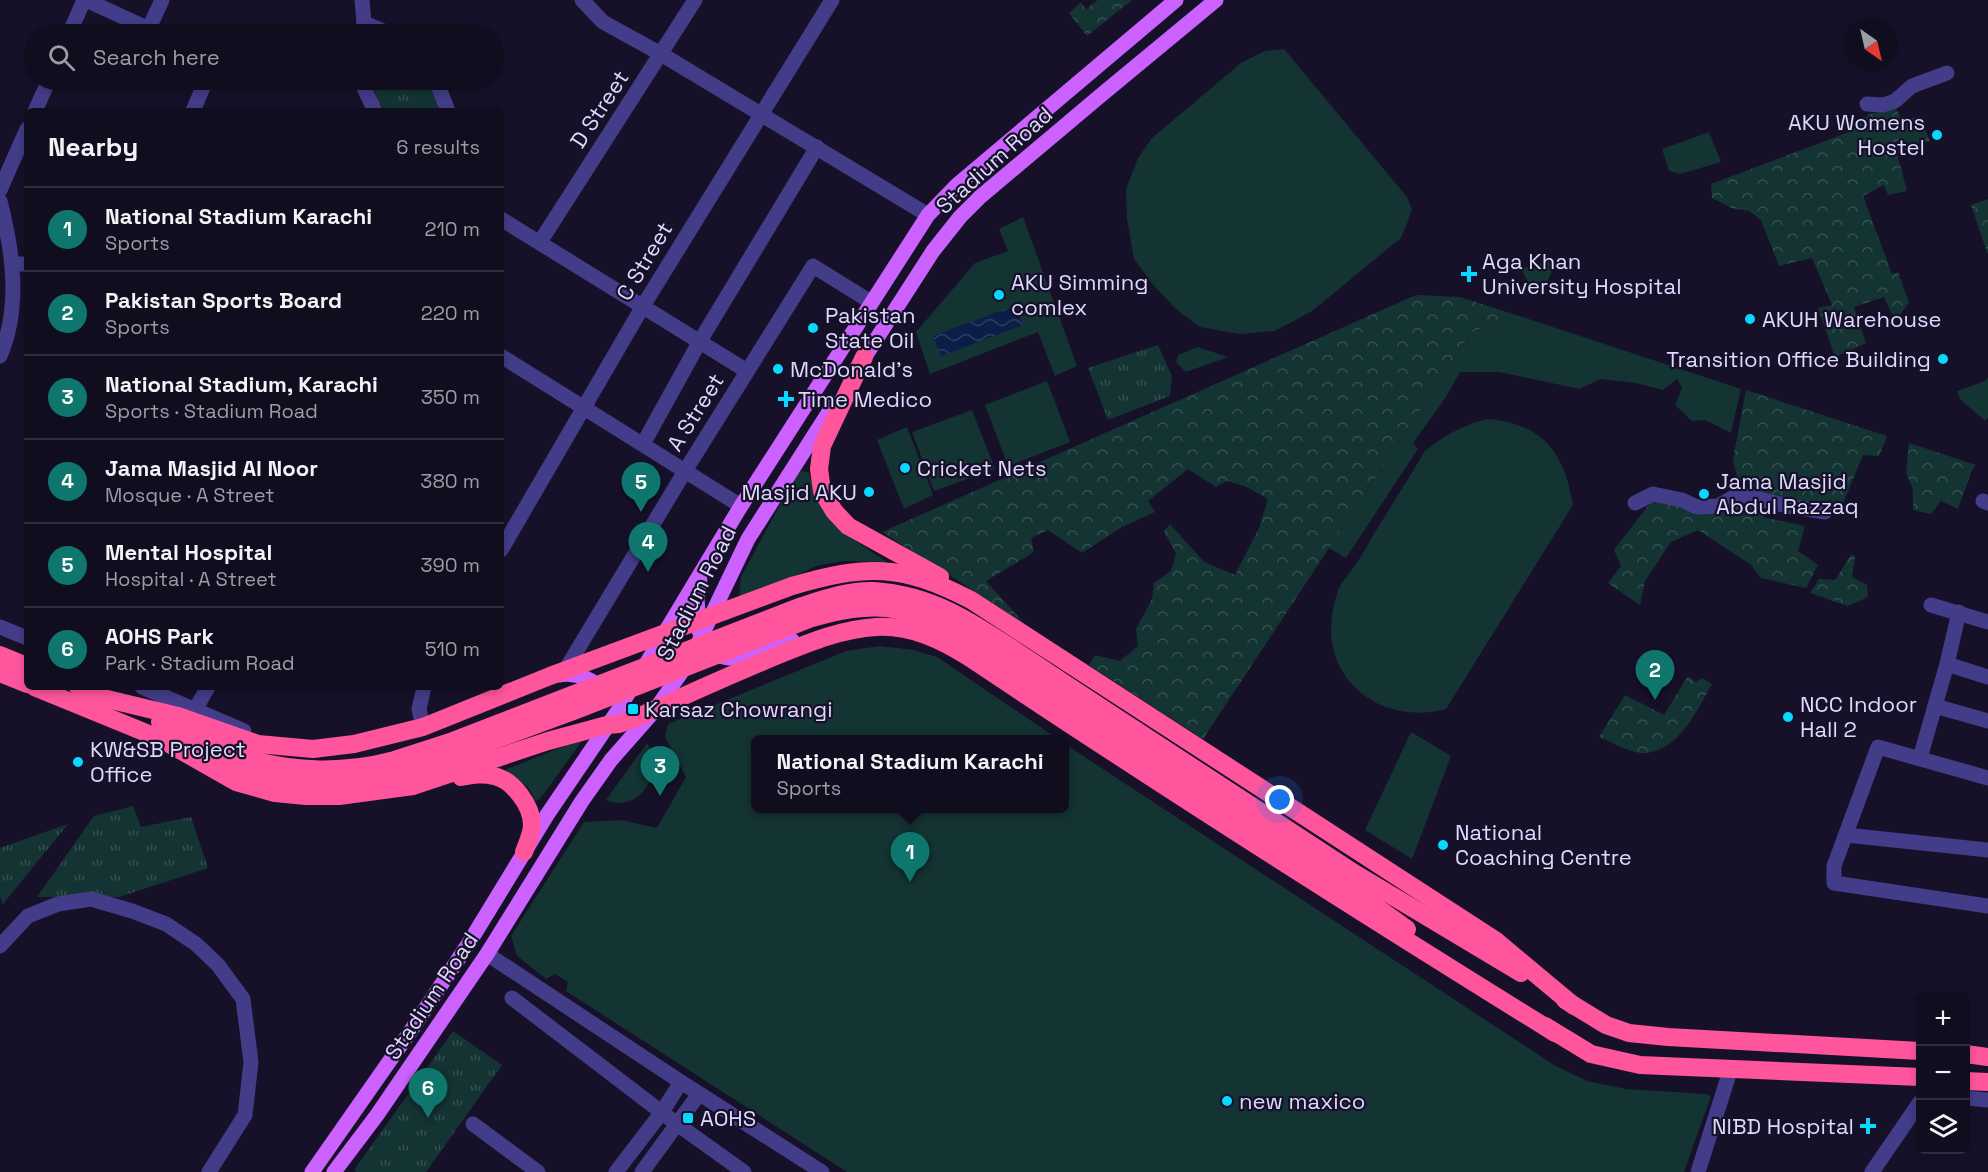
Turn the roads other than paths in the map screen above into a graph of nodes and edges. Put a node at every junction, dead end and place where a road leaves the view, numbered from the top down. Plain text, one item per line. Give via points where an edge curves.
1 (85, 0) edge
2 (162, 0) edge
3 (362, 0) edge
4 (582, 0) edge
5 (695, 0) edge
6 (832, 0) edge
7 (1176, 0) edge
8 (1216, 0) edge
9 (74, 24) edge
10 (138, 24) edge
11 (156, 24) edge
12 (363, 24) edge
13 (661, 54) junction
14 (1947, 74) dead end
15 (44, 90) edge
16 (202, 90) edge
17 (365, 90) edge
18 (440, 90) edge
19 (1867, 104) dead end
20 (36, 108) edge
21 (194, 108) edge
22 (374, 108) edge
23 (447, 108) edge
24 (761, 114) junction
25 (24, 136) edge
26 (818, 147) junction
27 (0, 190) edge
28 (0, 201) edge
29 (928, 215) junction
30 (504, 221) edge
31 (540, 243) junction
32 (12, 256) edge
33 (871, 302) junction
34 (643, 306) junction
35 (699, 341) junction
36 (0, 356) edge
37 (864, 357) junction
38 (504, 358) edge
39 (747, 371) junction
40 (584, 408) junction
41 (643, 444) junction
42 (685, 471) junction
43 (1635, 503) dead end
44 (741, 506) junction
45 (1825, 512) dead end
46 (504, 540) edge
47 (702, 571) junction
48 (965, 597) junction
49 (1931, 605) dead end
50 (1959, 612) junction
51 (1988, 622) edge
52 (703, 625) junction
53 (0, 627) edge
54 (840, 633) junction
55 (665, 634) junction
56 (24, 637) edge
57 (0, 655) edge
58 (1947, 664) junction
59 (24, 665) edge
60 (0, 673) edge
61 (557, 674) junction
62 (1988, 677) edge
63 (24, 683) edge
64 (41, 690) edge
65 (85, 690) edge
66 (149, 690) edge
67 (206, 690) edge
68 (423, 690) edge
69 (103, 698) junction
70 (1935, 706) junction
71 (195, 710) junction
72 (655, 710) junction
73 (614, 720) junction
74 (1988, 721) edge
75 (423, 727) junction
76 (157, 737) junction
77 (1132, 737) junction
78 (313, 749) junction
79 (1920, 758) junction
80 (611, 760) junction
81 (393, 768) junction
82 (1988, 778) edge
83 (412, 786) junction
84 (1846, 835) junction
85 (1988, 850) edge
86 (524, 852) junction
87 (1988, 906) edge
88 (0, 946) edge
89 (487, 954) junction
90 (512, 998) dead end
91 (1574, 1006) junction
92 (1555, 1033) junction
93 (1988, 1049) edge
94 (1916, 1051) edge
95 (1975, 1055) edge
96 (1731, 1068) junction
97 (1916, 1077) edge
98 (1970, 1081) edge
99 (681, 1082) junction
100 (1988, 1082) edge
101 (699, 1094) junction
102 (1970, 1098) edge
103 (1988, 1100) edge
104 (1916, 1108) edge
105 (662, 1112) junction
106 (473, 1124) dead end
107 (677, 1125) junction
108 (209, 1172) edge
109 (312, 1172) edge
110 (334, 1172) edge
111 (538, 1172) edge
112 (616, 1172) edge
113 (642, 1172) edge
114 (744, 1172) edge
115 (822, 1172) edge
116 (1698, 1172) edge
117 (1872, 1172) edge

1 - 9 street
1 - 10 street
2 - 11 street
3 - 12 street
4 - 13 street via 603,22
5 - 13 street, D Street
6 - 24 street, C Street
7 - 29 main road, Stadium Road via 957,185
8 - 37 main road, Stadium Road via 980,197 933,251
13 - 24 street
13 - 31 street, D Street
14 - 19 street via 1912,86 1895,101
15 - 20 street
16 - 21 street
17 - 22 street
18 - 23 street
24 - 26 street
24 - 34 street, C Street
25 - 27 street
26 - 29 street
26 - 35 street
28 - 32 street
29 - 33 main road, Stadium Road
30 - 31 street
31 - 34 street
32 - 36 street via 13,297 7,340
33 - 39 street, A Street via 813,267
33 - 44 main road, Stadium Road
34 - 35 street
34 - 40 street, C Street
35 - 39 street
35 - 41 street
37 - 48 highway via 822,446 822,490 848,526 934,572
37 - 52 main road, Stadium Road via 748,539
38 - 40 street
39 - 42 street, A Street
40 - 41 street
40 - 46 street, C Street
41 - 42 street
42 - 44 street
42 - 61 street, A Street
43 - 45 street via 1653,494 1697,507 1718,506 1739,494
44 - 47 main road, Stadium Road
47 - 52 main road via 697,598
47 - 55 main road, Stadium Road
48 - 52 highway via 903,573 866,570 828,575 771,593
48 - 91 highway via 1494,940
49 - 50 street
50 - 51 street
50 - 58 street
52 - 54 main road via 709,650 724,658 742,658 804,635
52 - 55 highway
52 - 72 main road, Stadium Road via 690,660
53 - 56 street
54 - 72 highway via 723,678
54 - 92 highway via 877,627 911,630 943,641 1340,900
55 - 61 highway
55 - 73 main road, Stadium Road
57 - 59 highway
58 - 62 street
58 - 70 street
60 - 63 highway
61 - 73 main road via 579,675 604,690 613,702
61 - 75 highway
64 - 76 highway
65 - 69 highway
66 - 71 street
67 - 71 street
68 - 75 street via 419,709
69 - 78 highway via 178,716 258,744
69 - 81 highway via 268,764 289,768
70 - 74 street
70 - 79 street
71 - 78 street via 248,732
72 - 73 highway
72 - 80 main road, Stadium Road
73 - 80 main road via 617,741
73 - 83 highway
73 - 86 main road, Stadium Road
75 - 78 highway via 354,744
76 - 81 highway via 241,770 314,783 367,780
76 - 83 highway via 236,782 275,793 339,796
77 - 81 highway, bridge via 970,620 904,595 871,591 802,606
77 - 91 highway
77 - 92 highway
79 - 82 street
79 - 84 street via 1878,747
80 - 89 main road, Stadium Road
83 - 86 highway via 476,775 496,776 516,790 528,807 532,826
84 - 85 street
84 - 87 street via 1834,866 1834,884
86 - 109 main road, Stadium Road via 412,1029
88 - 108 street via 28,916 58,904 91,899 166,924 218,965 243,999 251,1062 245,1114
89 - 99 street
89 - 110 main road, Stadium Road
90 - 105 street
91 - 94 highway via 1606,1026 1629,1032
92 - 96 highway via 1591,1054 1640,1065
93 - 95 street
96 - 97 highway
96 - 116 street
98 - 100 highway
99 - 101 street
99 - 105 street
101 - 107 street
101 - 115 street
102 - 103 street
104 - 117 street
105 - 107 street
105 - 112 street
106 - 111 street
107 - 113 street
107 - 114 street

